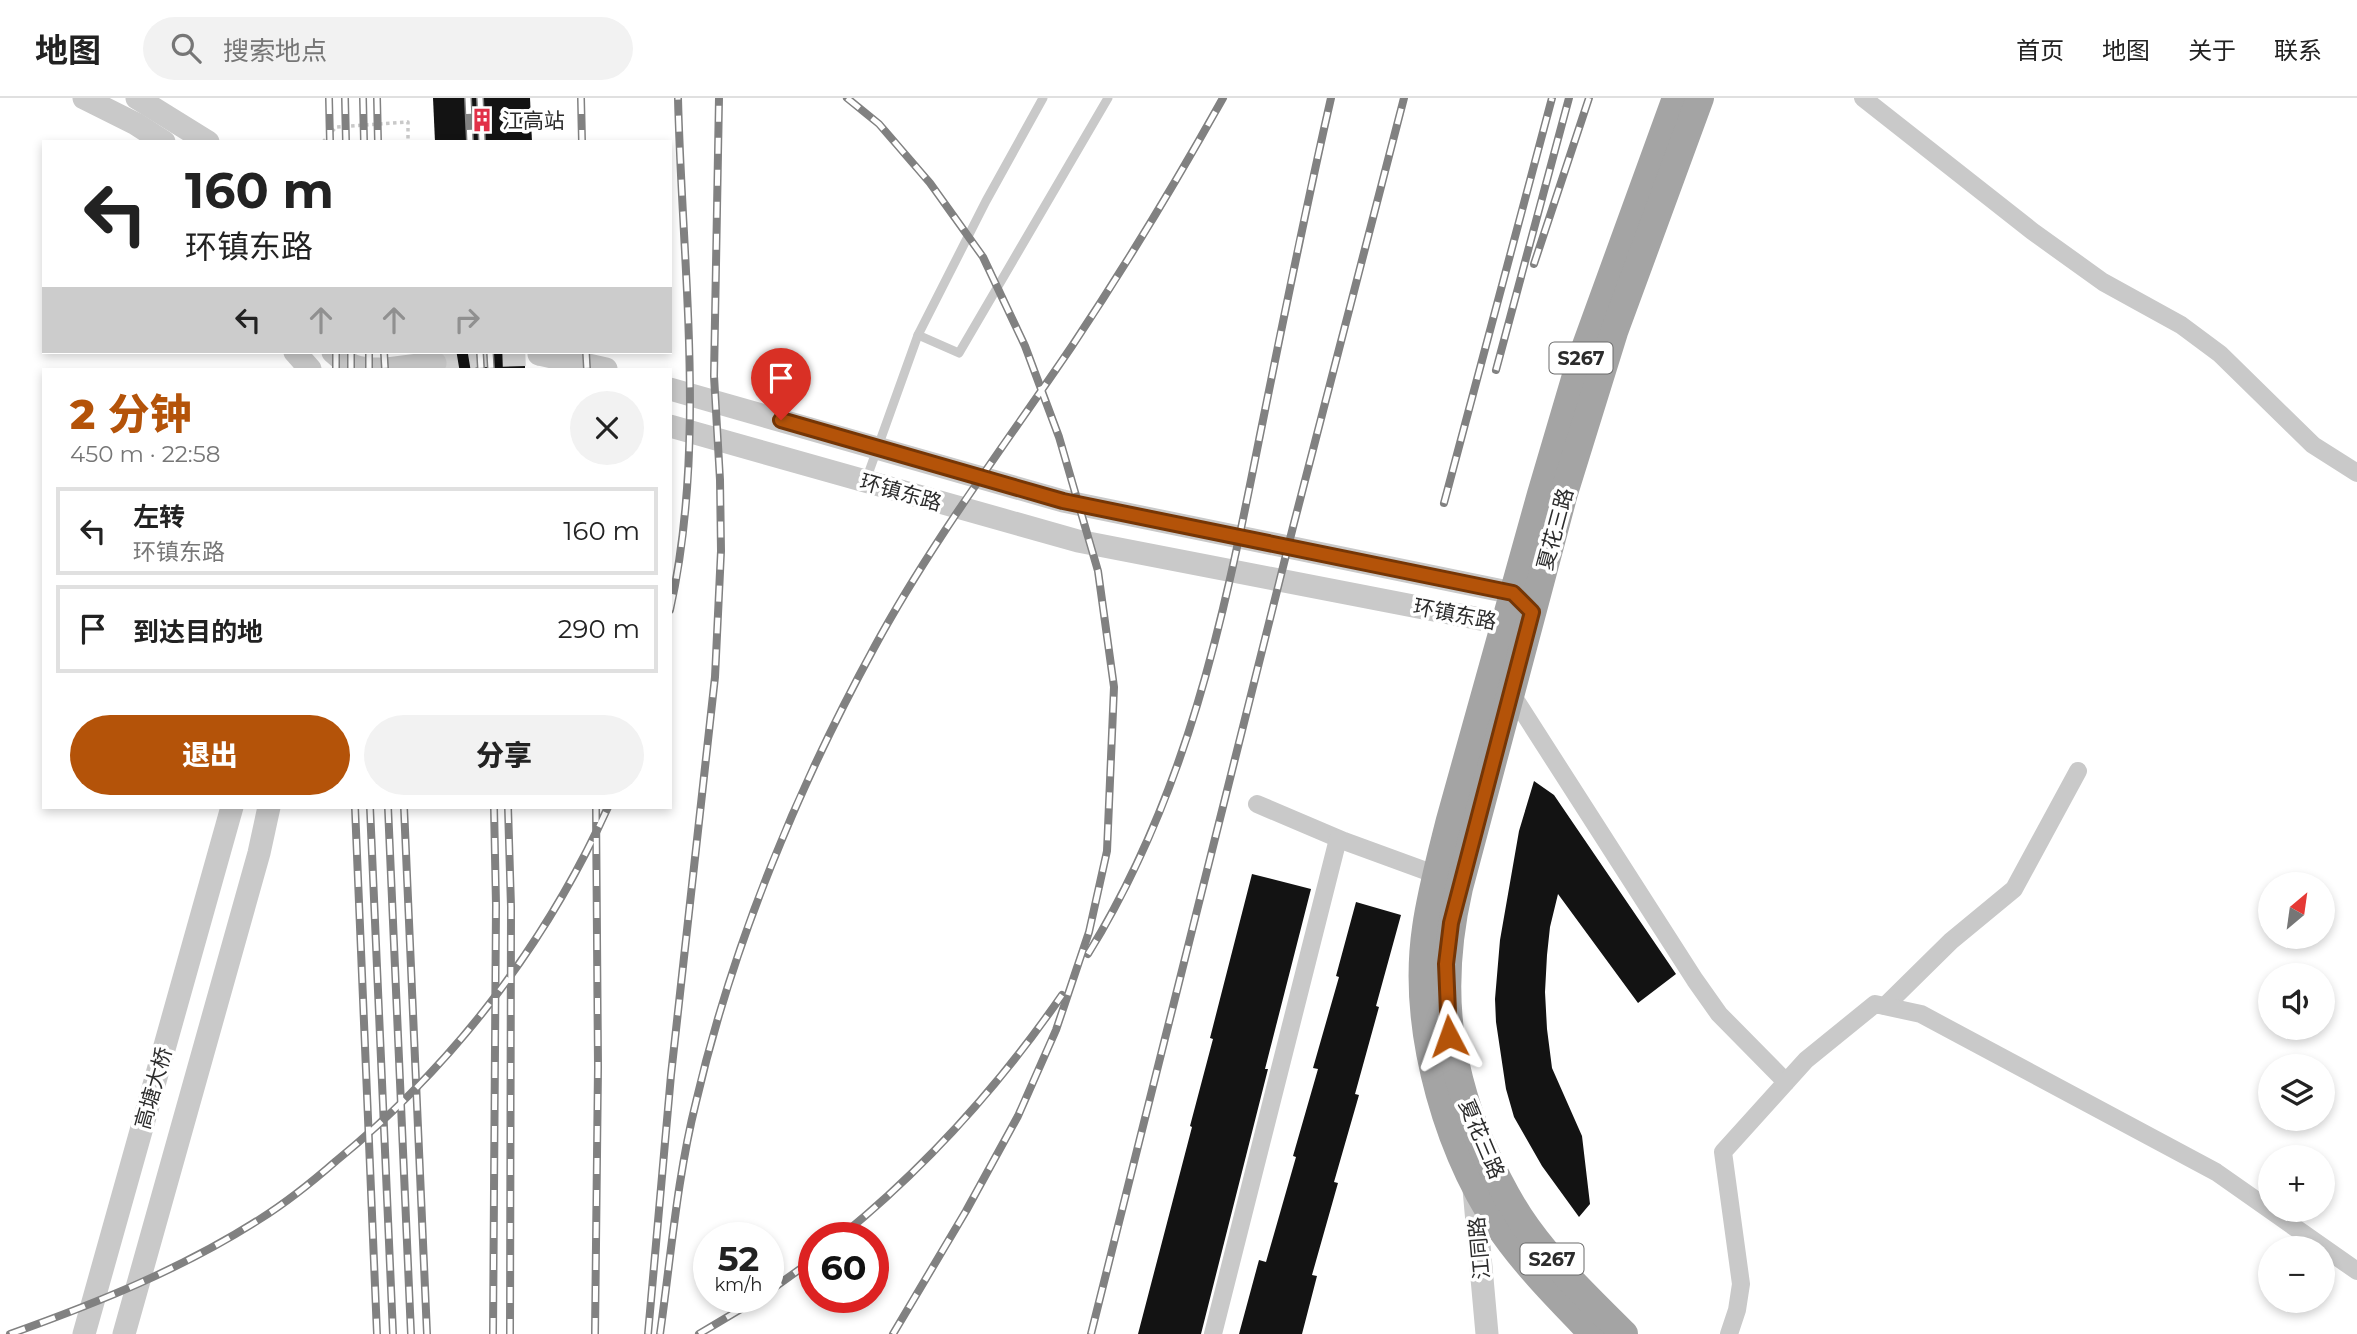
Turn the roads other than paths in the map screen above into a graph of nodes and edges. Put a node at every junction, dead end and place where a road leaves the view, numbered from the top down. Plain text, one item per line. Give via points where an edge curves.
1 (84, 98) edge
2 (137, 98) edge
3 (1043, 98) edge
4 (1108, 98) edge
5 (1676, 98) edge
6 (1700, 98) edge
7 (1863, 98) edge
8 (161, 140) edge
9 (205, 140) edge
10 (918, 335) junction
11 (297, 354) edge
12 (335, 354) edge
13 (538, 354) dead end
14 (435, 363) dead end
15 (309, 368) edge
16 (356, 368) edge
17 (395, 368) edge
18 (601, 368) edge
19 (672, 390) edge
20 (672, 427) edge
21 (877, 448) junction
22 (2357, 473) edge
23 (865, 481) junction
24 (1523, 603) junction
25 (1506, 624) junction
26 (1511, 693) junction
27 (2078, 771) dead end
28 (1257, 804) dead end
29 (231, 809) edge
30 (269, 809) edge
31 (1338, 839) junction
32 (1437, 875) junction
33 (1885, 1006) junction
34 (1786, 1082) junction
35 (1484, 1178) junction
36 (2357, 1271) edge
37 (85, 1334) edge
38 (124, 1334) edge
39 (1213, 1334) edge
40 (1487, 1334) edge
41 (1593, 1334) edge
42 (1624, 1334) edge
43 (1729, 1334) edge

1 - 8 street
2 - 9 street
3 - 10 lane
4 - 10 lane via 959,353
5 - 24 main road, 夏花三路 / S267 via 1560,426
6 - 24 main road, 夏花三路 / S267
7 - 22 street via 2103,282 2210,346 2313,446
10 - 21 lane
11 - 15 street
12 - 16 street
13 - 18 street
14 - 17 street
19 - 21 street, 环镇东路
20 - 23 street, 环镇东路
21 - 23 lane
21 - 24 street, 环镇东路 via 1074,504
23 - 25 street, 环镇东路 via 1078,541
24 - 25 main road, 夏花三路 / S267
24 - 26 main road, 夏花三路 / S267
25 - 32 main road, 夏花三路 / S267
26 - 34 street via 1703,992
26 - 35 main road, 夏花三路 / S267 via 1459,888 1446,964 1453,1057
27 - 33 street via 2014,890 1951,941
28 - 31 street
29 - 37 street, 高塘大桥
30 - 38 street, 高塘大桥
31 - 32 street
31 - 39 street
32 - 35 main road, 夏花三路 / S267 via 1424,950 1430,1055 1440,1096
33 - 34 street via 1875,1004
33 - 36 street via 1921,1014 2216,1172
34 - 43 street via 1723,1152 1741,1284
35 - 40 street, 江同路
35 - 41 main road, 夏花三路 / S267 via 1511,1243
35 - 42 main road, 夏花三路 / S267 via 1549,1256

